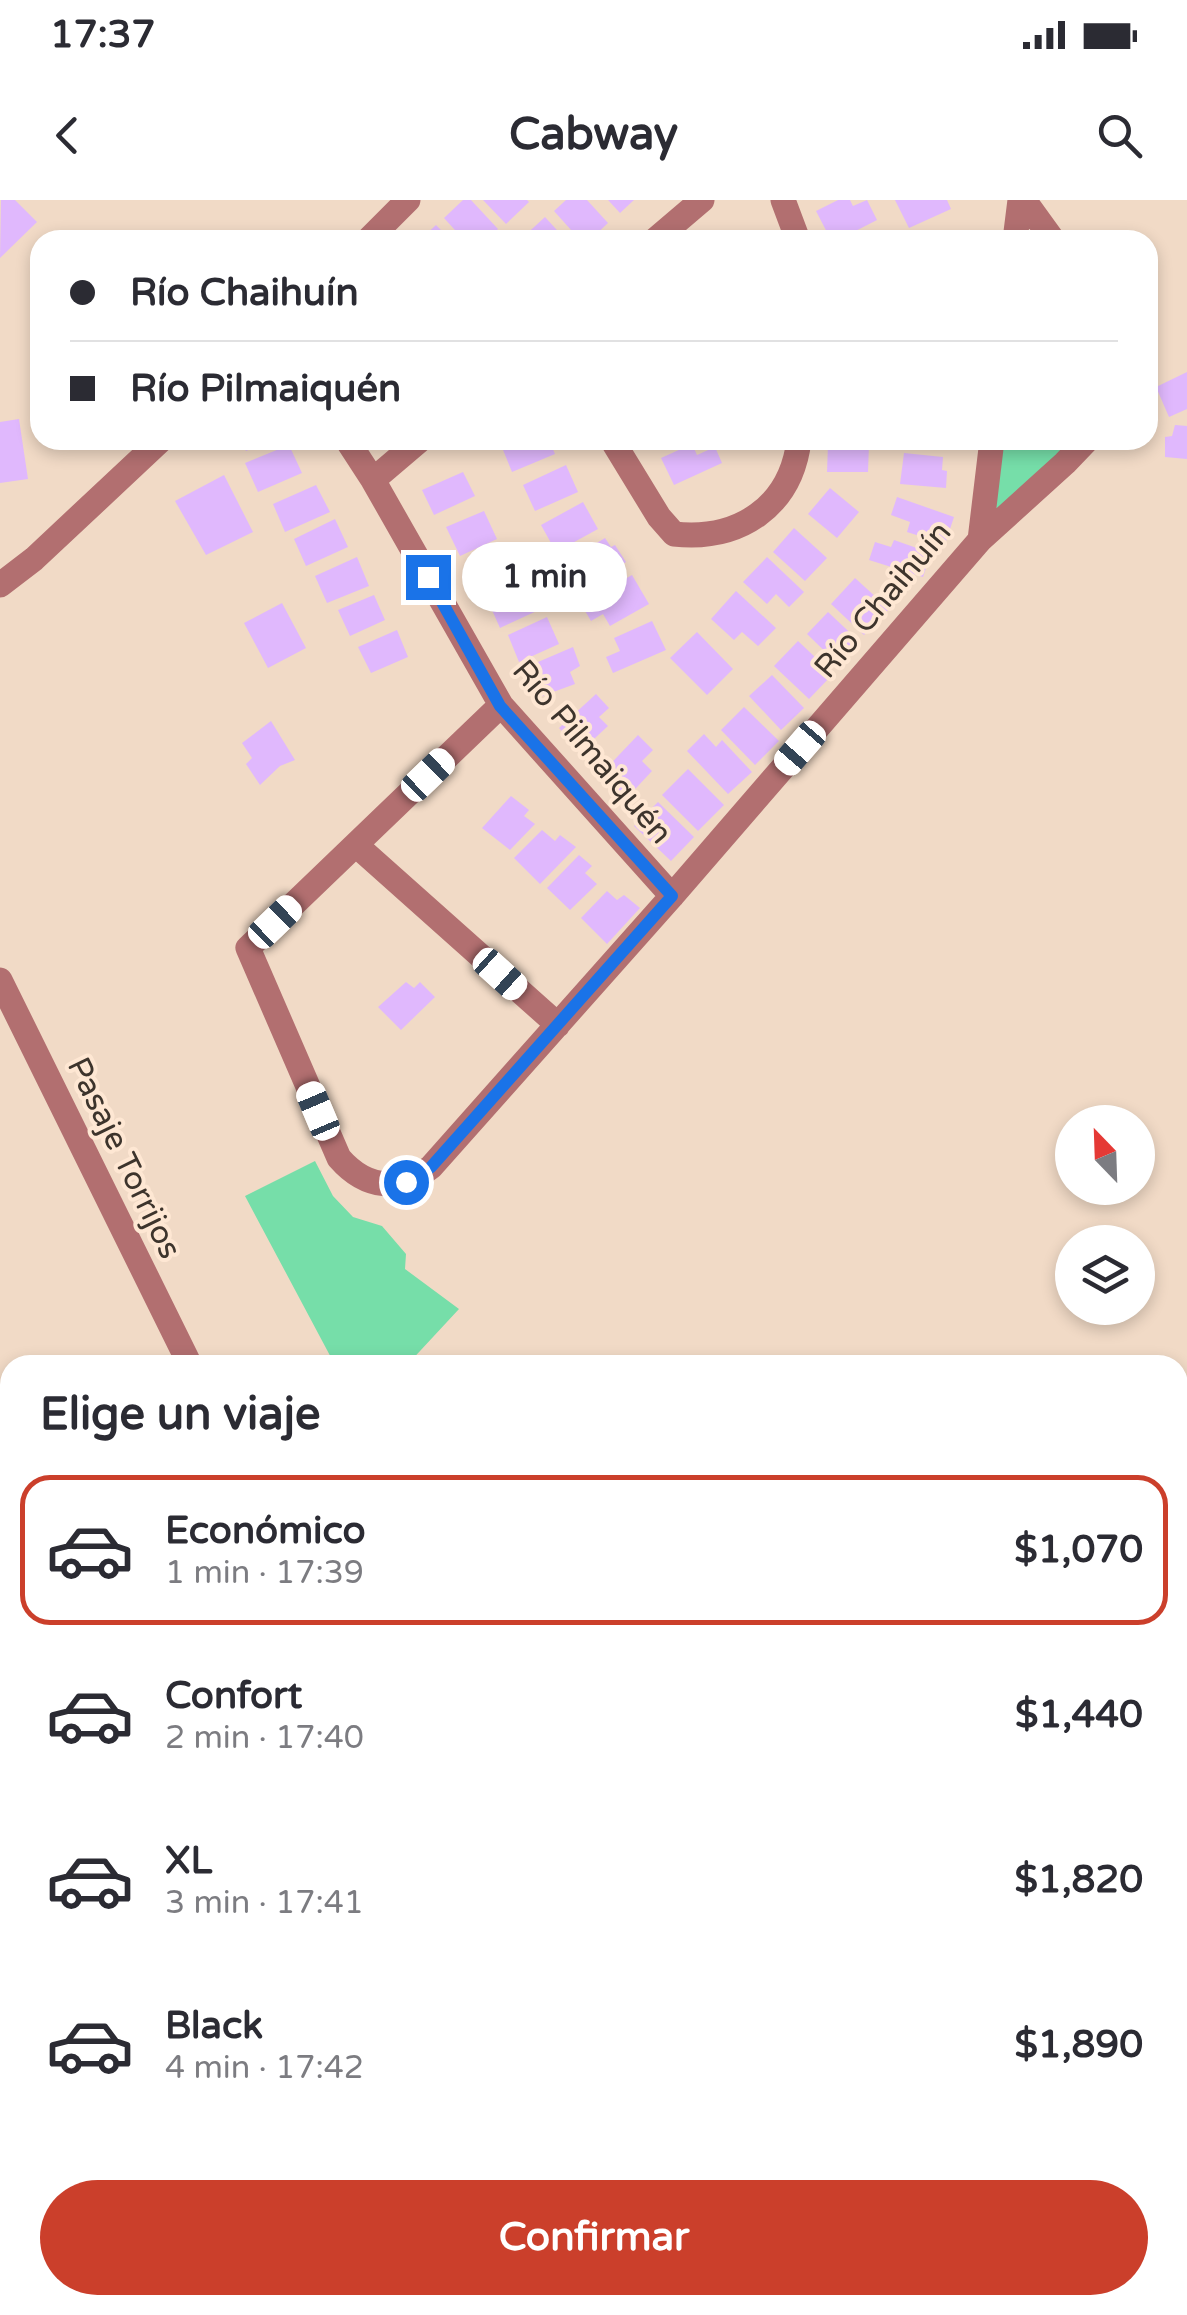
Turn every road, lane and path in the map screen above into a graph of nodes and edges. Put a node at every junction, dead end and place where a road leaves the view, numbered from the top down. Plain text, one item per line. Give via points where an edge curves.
1 (408, 200) edge
2 (702, 200) edge
3 (783, 200) edge
4 (1022, 200) edge
5 (378, 230) edge
6 (667, 230) edge
7 (794, 230) edge
8 (1017, 230) edge
9 (1045, 230) edge
10 (150, 450) edge
11 (353, 450) edge
12 (408, 450) edge
13 (618, 450) edge
14 (798, 450) edge
15 (991, 450) edge
16 (1078, 450) edge
17 (372, 480) junction
18 (980, 540) junction
19 (0, 585) edge
20 (500, 706) junction
21 (356, 845) junction
22 (672, 896) junction
23 (0, 980) edge
24 (558, 1025) junction
25 (185, 1355) edge

1 - 5 street
2 - 6 street
3 - 7 street
4 - 8 street
4 - 9 street
10 - 19 street
11 - 17 street, Río Pilmaiquén
12 - 17 street
13 - 14 street via 658,516 674,534 690,536 722,533 762,512 790,478
15 - 18 street, Río Chaihuín
16 - 18 street
17 - 20 street, Río Pilmaiquén
18 - 22 street, Río Chaihuín
20 - 21 street, Río Chaihuín
20 - 22 street, Río Pilmaiquén
21 - 24 street
21 - 24 street, Río Chaihuín via 248,948 349,1170 377,1183 419,1176
22 - 24 street, Río Chaihuín
23 - 25 street, Pasaje Torrijos

